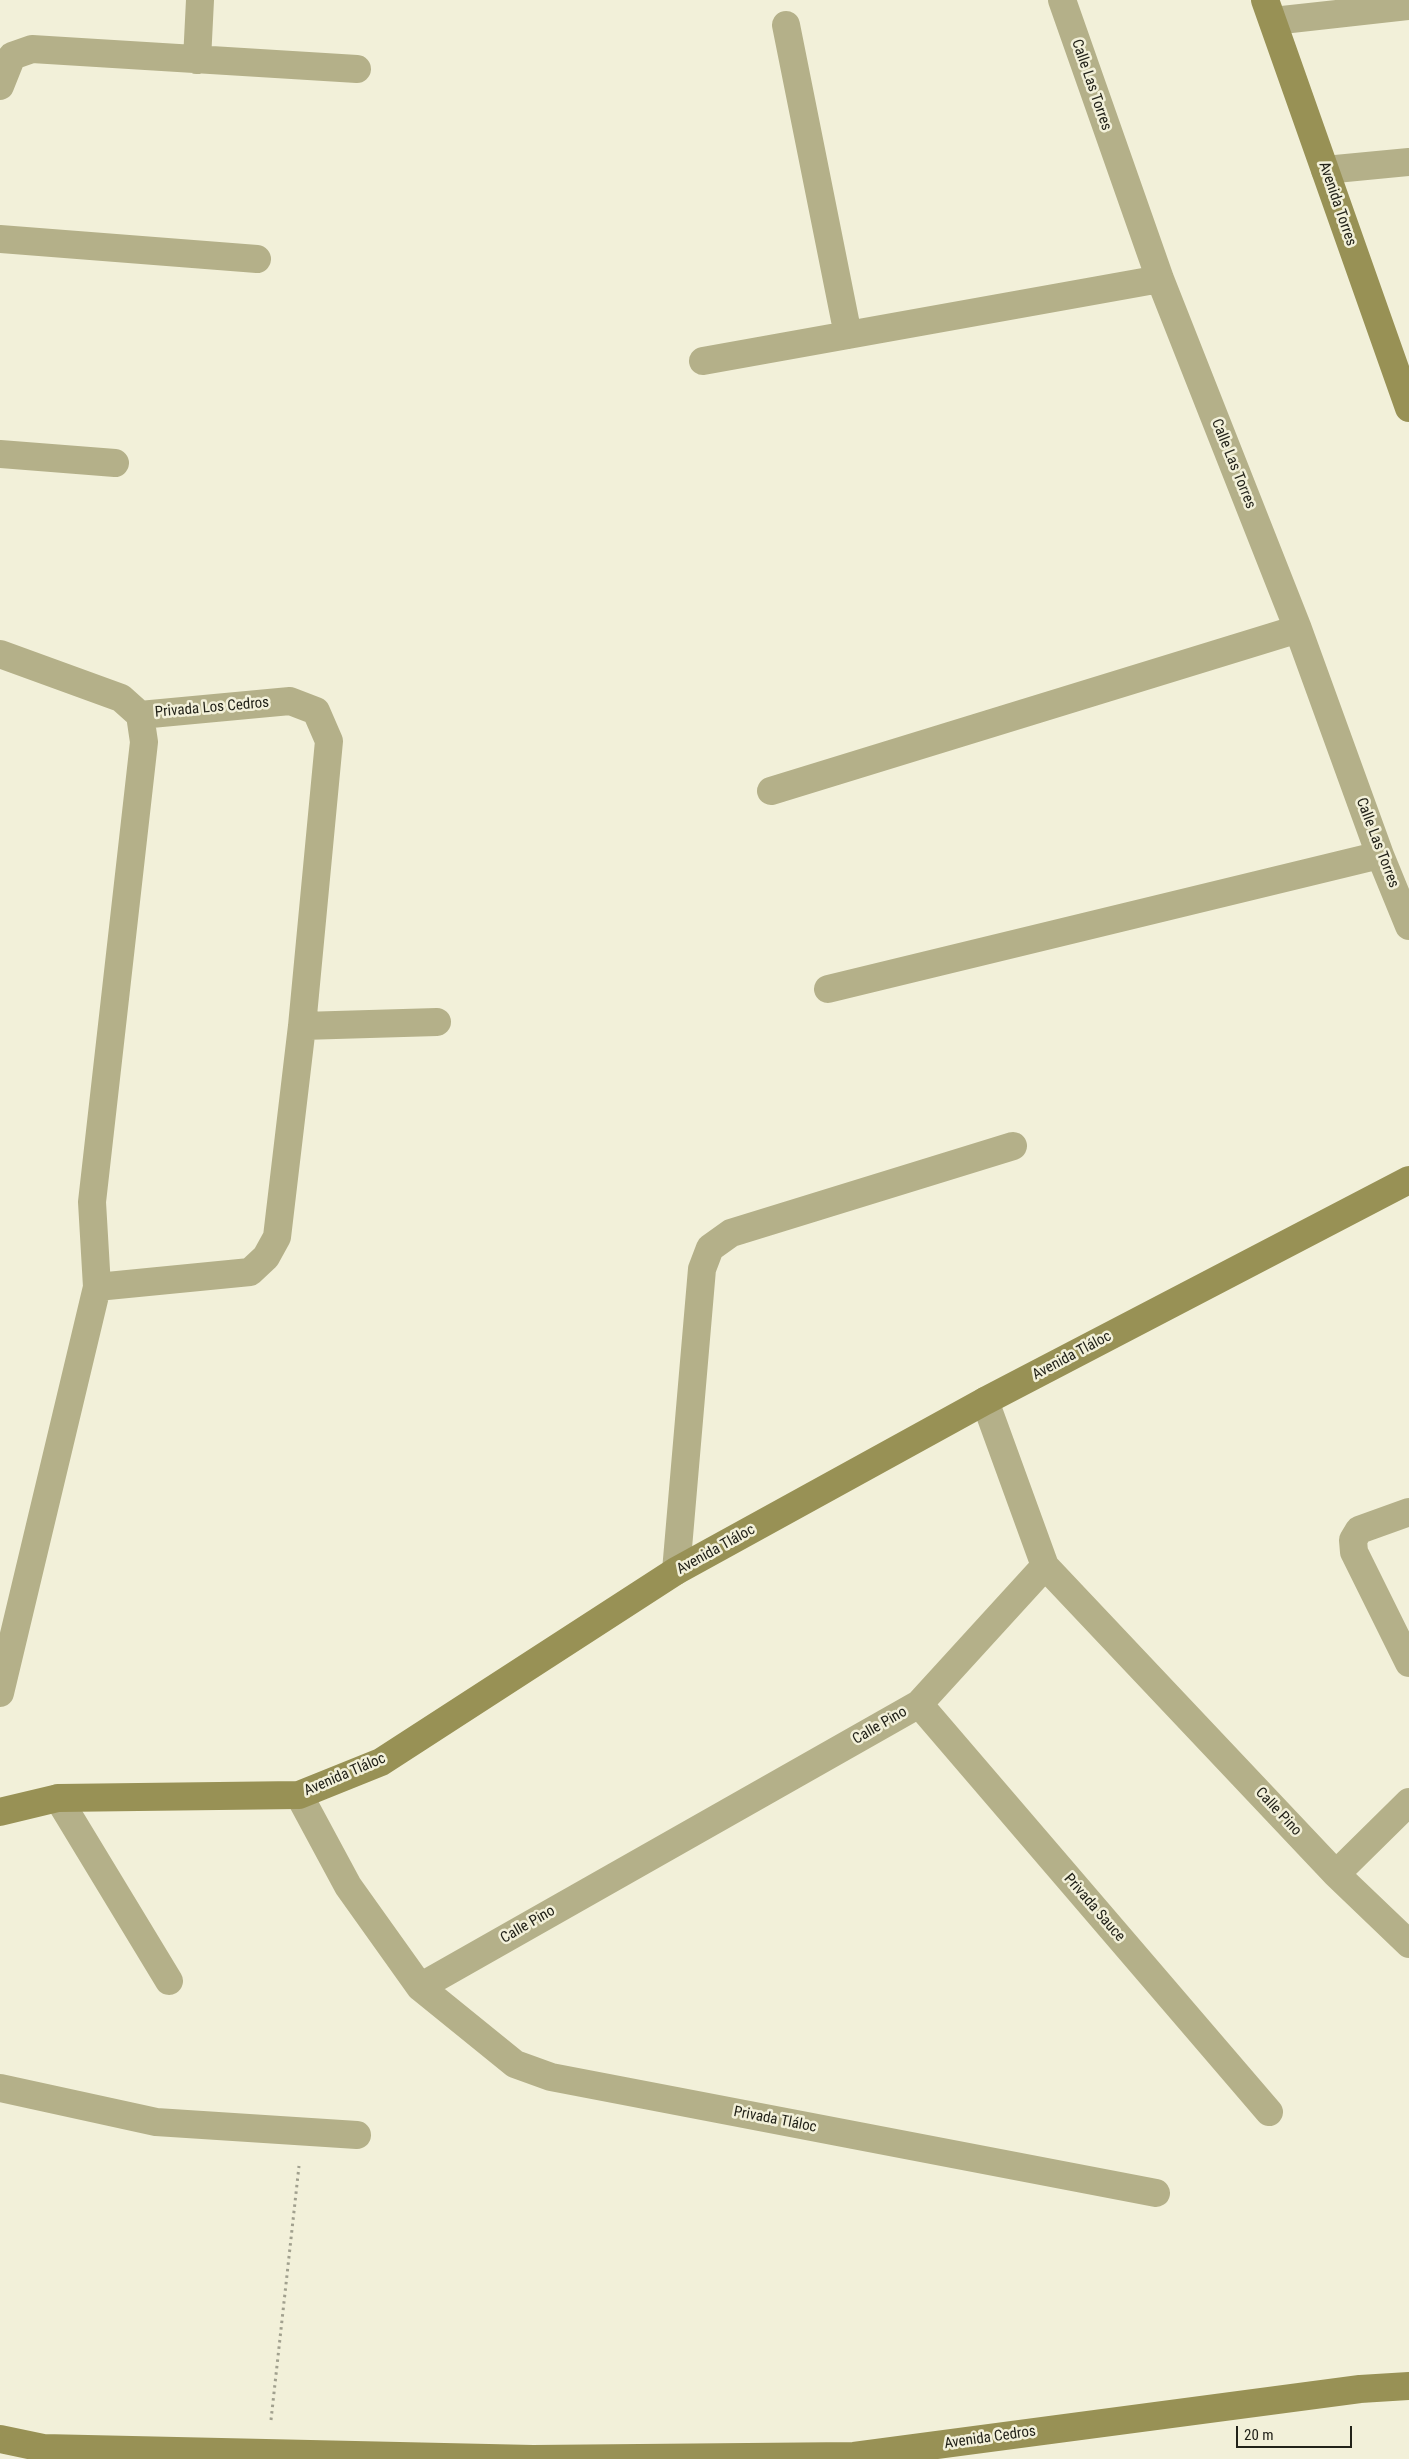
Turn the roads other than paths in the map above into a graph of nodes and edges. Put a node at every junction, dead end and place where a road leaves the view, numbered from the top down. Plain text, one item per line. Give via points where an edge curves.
1 (200, 0) edge
2 (1062, 0) edge
3 (1409, 6) edge
4 (1269, 10) edge
5 (786, 25) dead end
6 (197, 60) junction
7 (357, 69) dead end
8 (0, 86) edge
9 (1409, 162) edge
10 (1325, 170) junction
11 (0, 239) edge
12 (257, 258) dead end
13 (1160, 279) junction
14 (848, 335) junction
15 (703, 361) dead end
16 (1409, 408) edge
17 (0, 454) edge
18 (114, 463) dead end
19 (1298, 629) junction
20 (0, 654) edge
21 (140, 715) junction
22 (771, 791) dead end
23 (1380, 855) junction
24 (1409, 926) edge
25 (828, 989) dead end
26 (437, 1022) dead end
27 (302, 1026) junction
28 (1013, 1146) dead end
29 (1409, 1180) edge
30 (97, 1287) junction
31 (985, 1401) junction
32 (1409, 1512) edge
33 (1045, 1566) junction
34 (676, 1571) junction
35 (1409, 1663) edge
36 (0, 1693) edge
37 (919, 1704) junction
38 (299, 1794) junction
39 (58, 1798) junction
40 (1409, 1802) edge
41 (0, 1812) edge
42 (1336, 1874) junction
43 (1409, 1944) edge
44 (169, 1981) dead end
45 (420, 1987) junction
46 (0, 2088) edge
47 (1269, 2112) dead end
48 (358, 2134) dead end
49 (1156, 2193) dead end
50 (1409, 2386) edge
51 (0, 2439) edge
52 (41, 2454) edge
53 (533, 2459) edge

1 - 6 street
2 - 13 street, Calle Las Torres
3 - 4 street
4 - 10 main road, Avenida Torres
5 - 14 street
6 - 7 street
6 - 8 street via 32,49 12,56
9 - 10 street
10 - 16 main road, Avenida Torres
11 - 12 street
13 - 14 street
13 - 19 street, Calle Las Torres
14 - 15 street
17 - 18 street
19 - 22 street
19 - 23 street, Calle Las Torres
20 - 21 street, Privada Los Cedros via 121,698
21 - 27 street, Privada Los Cedros via 290,701 316,711 329,741
21 - 30 street via 144,742 92,1202
23 - 24 street, Calle Las Torres
23 - 25 street
26 - 27 street
27 - 30 street via 277,1237 266,1257 250,1272
28 - 34 street via 731,1233 710,1248 702,1269
29 - 31 main road, Avenida Tláloc
30 - 36 street
31 - 33 street
31 - 34 main road, Avenida Tláloc
32 - 35 street via 1359,1530 1353,1540 1354,1552
33 - 37 street, Calle Pino
33 - 42 street, Calle Pino
34 - 38 main road, Avenida Tláloc via 380,1762
37 - 45 street, Calle Pino
37 - 47 street, Privada Sauce
38 - 39 main road, Avenida Tláloc
38 - 45 street via 348,1886
39 - 41 main road, Avenida Tláloc
39 - 44 street
40 - 42 street
42 - 43 street, Calle Pino
45 - 49 street, Privada Tláloc via 515,2064 551,2077
46 - 48 street via 156,2122
50 - 53 main road, Avenida Cedros via 1351,2390 854,2456
51 - 52 main road, Avenida Cedros
52 - 53 main road, Avenida Cedros via 268,2453

